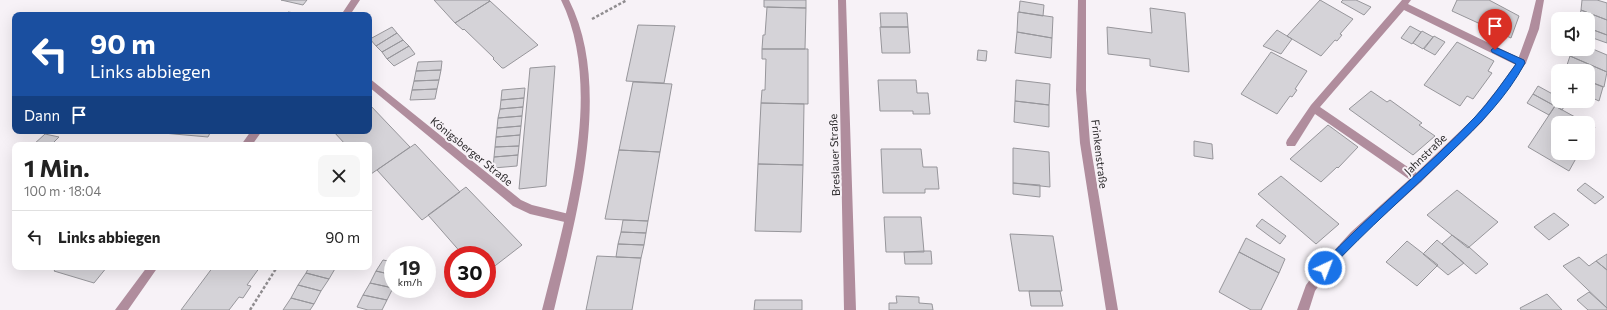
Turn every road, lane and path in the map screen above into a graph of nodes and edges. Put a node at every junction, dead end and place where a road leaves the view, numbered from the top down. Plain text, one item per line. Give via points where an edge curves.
1 (356, 0) edge
2 (565, 0) edge
3 (628, 0) edge
4 (842, 0) edge
5 (1082, 0) edge
6 (1540, 0) edge
7 (1404, 3) edge
8 (347, 12) edge
9 (576, 28) junction
10 (1521, 63) junction
11 (372, 84) edge
12 (1314, 108) junction
13 (255, 134) edge
14 (248, 142) edge
15 (1291, 143) dead end
16 (1417, 179) junction
17 (569, 218) junction
18 (151, 270) edge
19 (275, 270) edge
20 (120, 310) edge
21 (250, 310) edge
22 (548, 310) edge
23 (850, 310) edge
24 (1112, 310) edge
25 (1303, 310) edge

1 - 8 street
2 - 9 street
3 - 9 path
4 - 23 street, Breslauer Straße
5 - 24 street, Frinkenstraße via 1081,90 1085,143
6 - 10 street, Jahnstraße via 1534,29
7 - 10 street
7 - 12 street
9 - 17 street via 586,98 582,143
10 - 16 street, Jahnstraße via 1479,119
11 - 17 street, Königsberger Straße via 517,203 530,209
12 - 15 street
12 - 16 street
13 - 14 street
16 - 25 street, Jahnstraße via 1355,235 1325,268 1310,289
17 - 22 street
18 - 20 street
19 - 21 path

